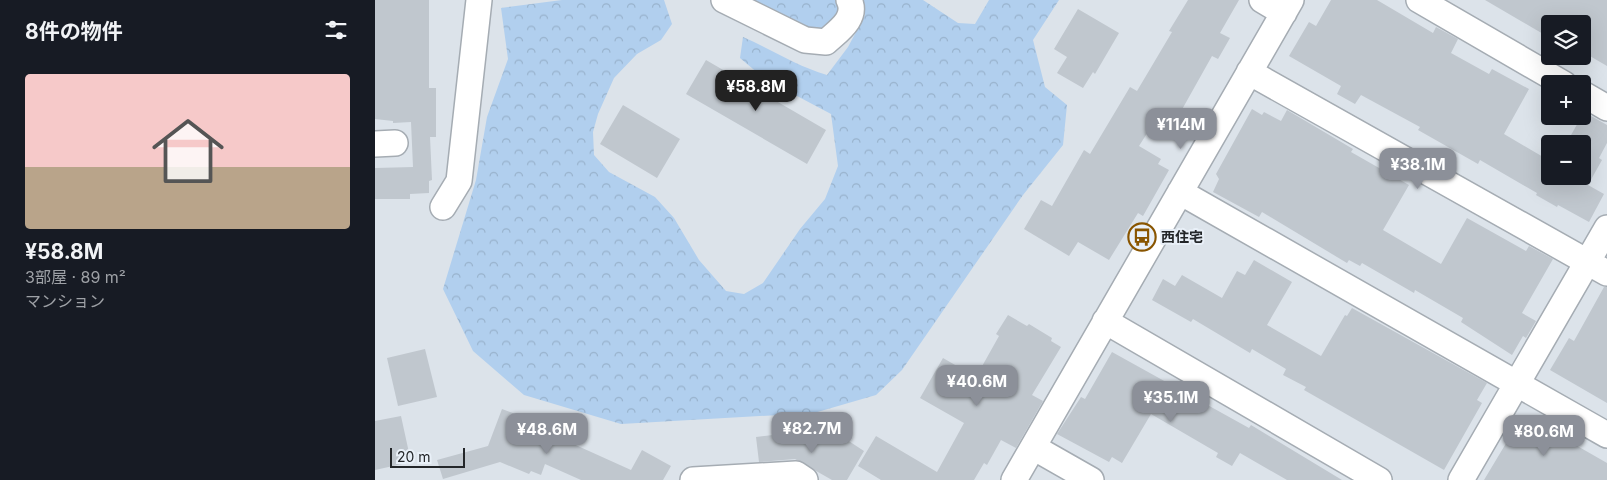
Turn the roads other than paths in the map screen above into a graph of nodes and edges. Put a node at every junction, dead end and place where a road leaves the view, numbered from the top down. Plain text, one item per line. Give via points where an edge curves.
1 (479, 0) edge
2 (724, 0) edge
3 (849, 0) edge
4 (1262, 0) edge
5 (1419, 0) edge
6 (1287, 6) edge
7 (1249, 72) junction
8 (1548, 75) edge
9 (1591, 99) edge
10 (1607, 108) edge
11 (1180, 192) junction
12 (443, 207) dead end
13 (1607, 228) edge
14 (1597, 267) edge
15 (1105, 321) junction
16 (1517, 383) junction
17 (1607, 435) edge
18 (1033, 446) junction
19 (693, 480) edge
20 (805, 480) edge
21 (1014, 480) edge
22 (1091, 480) edge
23 (1379, 480) edge
24 (1461, 480) edge

1 - 12 street via 459,181
2 - 3 street via 805,40 826,42 849,22 852,5
4 - 6 street
5 - 8 street
6 - 7 street
7 - 11 street
7 - 14 street
9 - 10 street
11 - 15 street
11 - 16 street
13 - 14 street
14 - 16 street
15 - 18 street
15 - 23 street
16 - 17 street
16 - 24 street
18 - 21 street
18 - 22 street
19 - 20 street via 796,474

